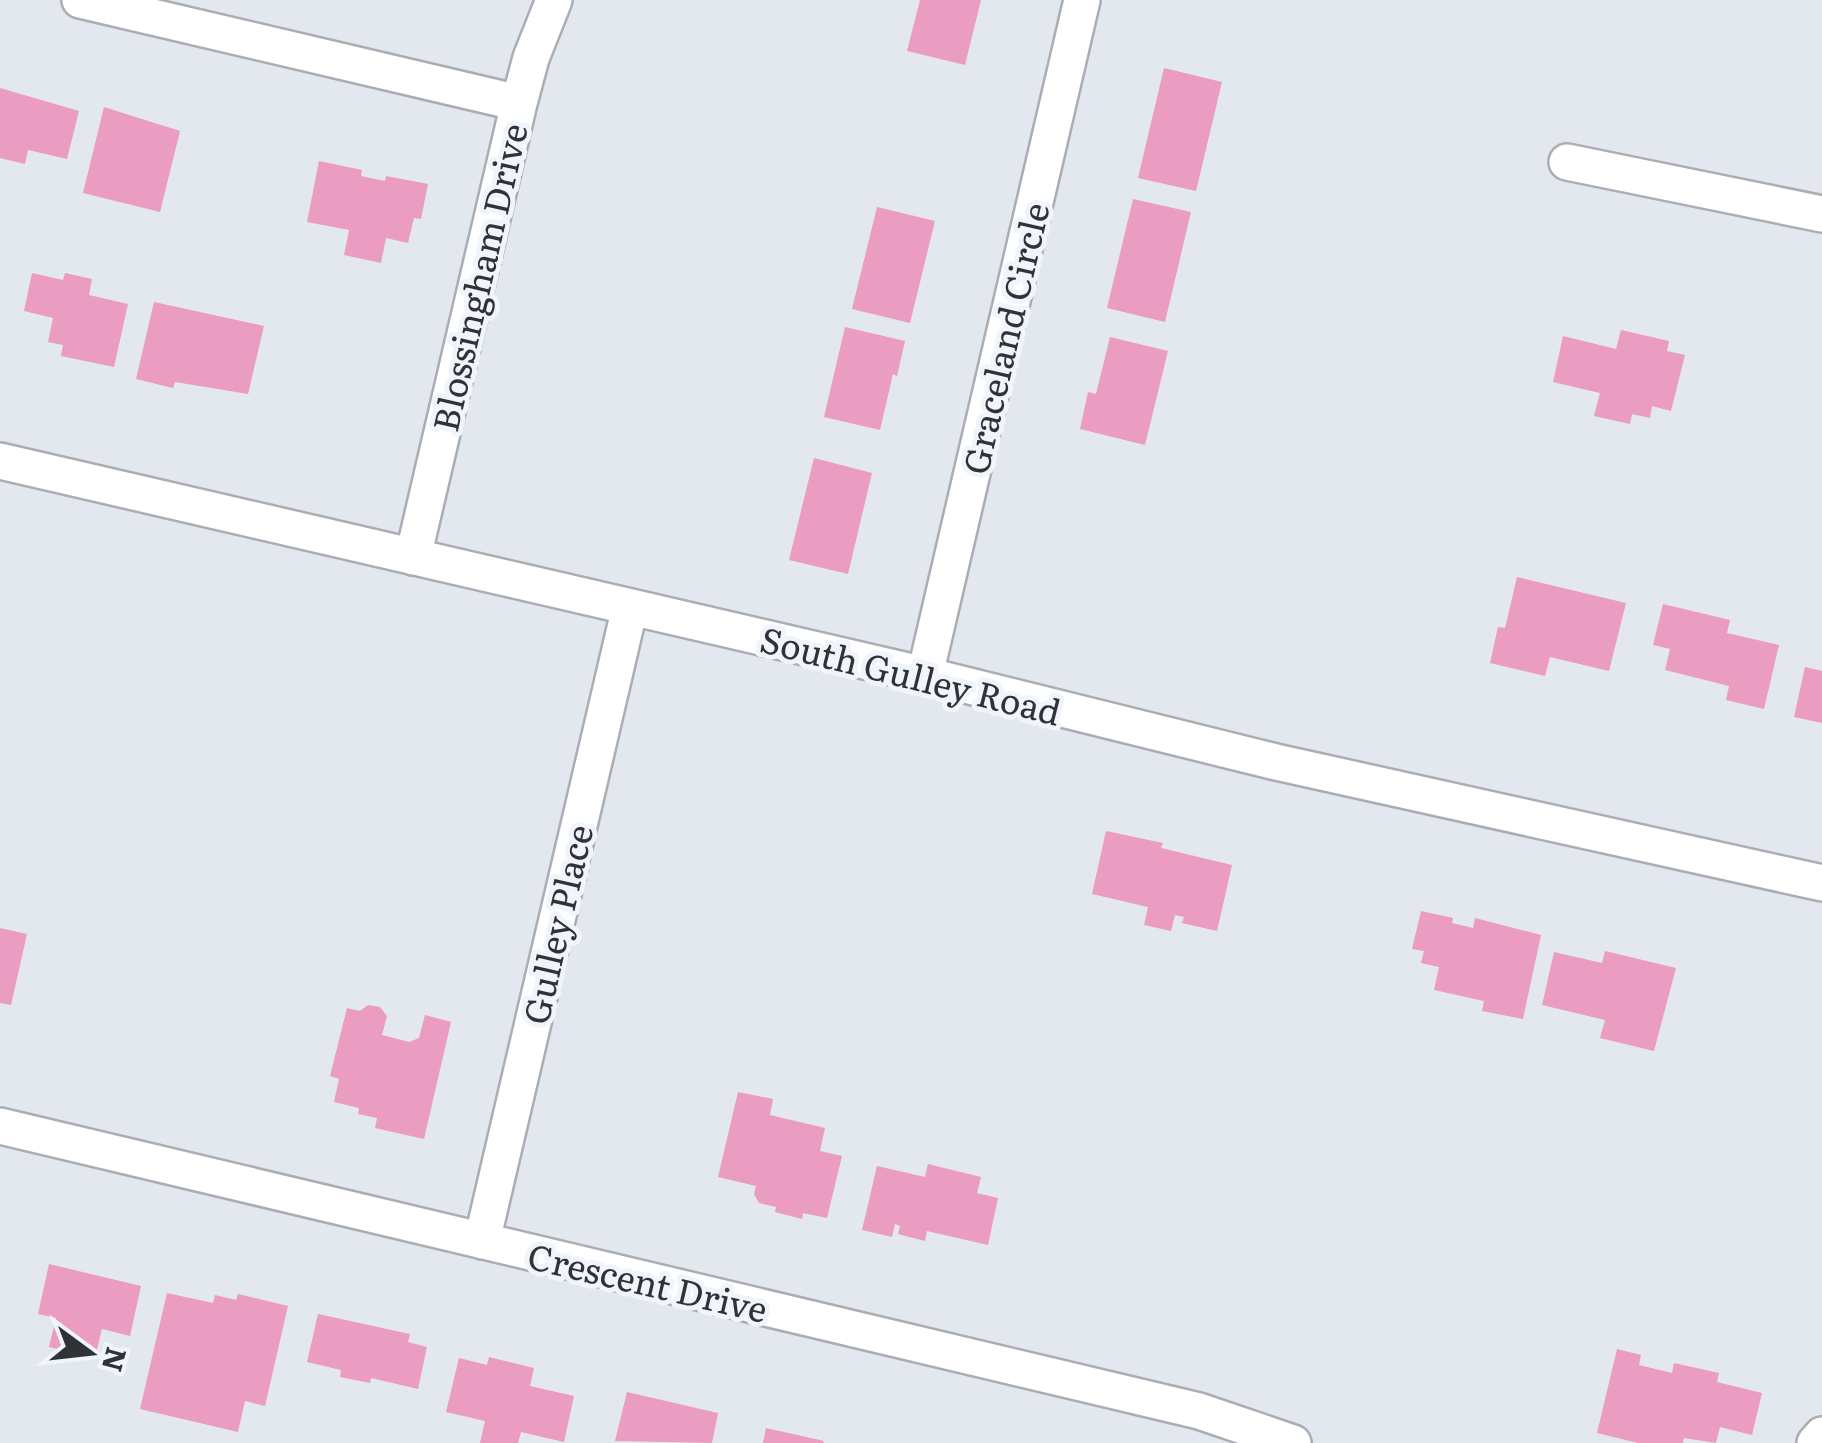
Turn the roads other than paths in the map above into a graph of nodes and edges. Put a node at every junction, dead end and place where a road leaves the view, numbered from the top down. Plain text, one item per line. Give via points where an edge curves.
1 (80, 0) edge
2 (554, 0) edge
3 (1082, 0) edge
4 (155, 9) edge
5 (519, 103) junction
6 (1567, 162) dead end
7 (1822, 214) edge
8 (0, 461) edge
9 (412, 557) junction
10 (630, 608) junction
11 (925, 675) junction
12 (1822, 883) edge
13 (0, 1126) edge
14 (482, 1241) junction
15 (1822, 1434) edge
16 (1294, 1443) edge
17 (1815, 1443) edge

1 - 4 street
2 - 5 street, Blossingham Drive
3 - 11 street, Graceland Circle
4 - 5 street
5 - 9 street, Blossingham Drive
6 - 7 street
8 - 9 street, South Gulley Road
9 - 10 street, South Gulley Road
10 - 11 street, South Gulley Road
10 - 14 street, Gulley Place
11 - 12 street, South Gulley Road via 1276,762
13 - 14 street, Crescent Drive
14 - 16 street, Crescent Drive via 1200,1412
15 - 17 street

